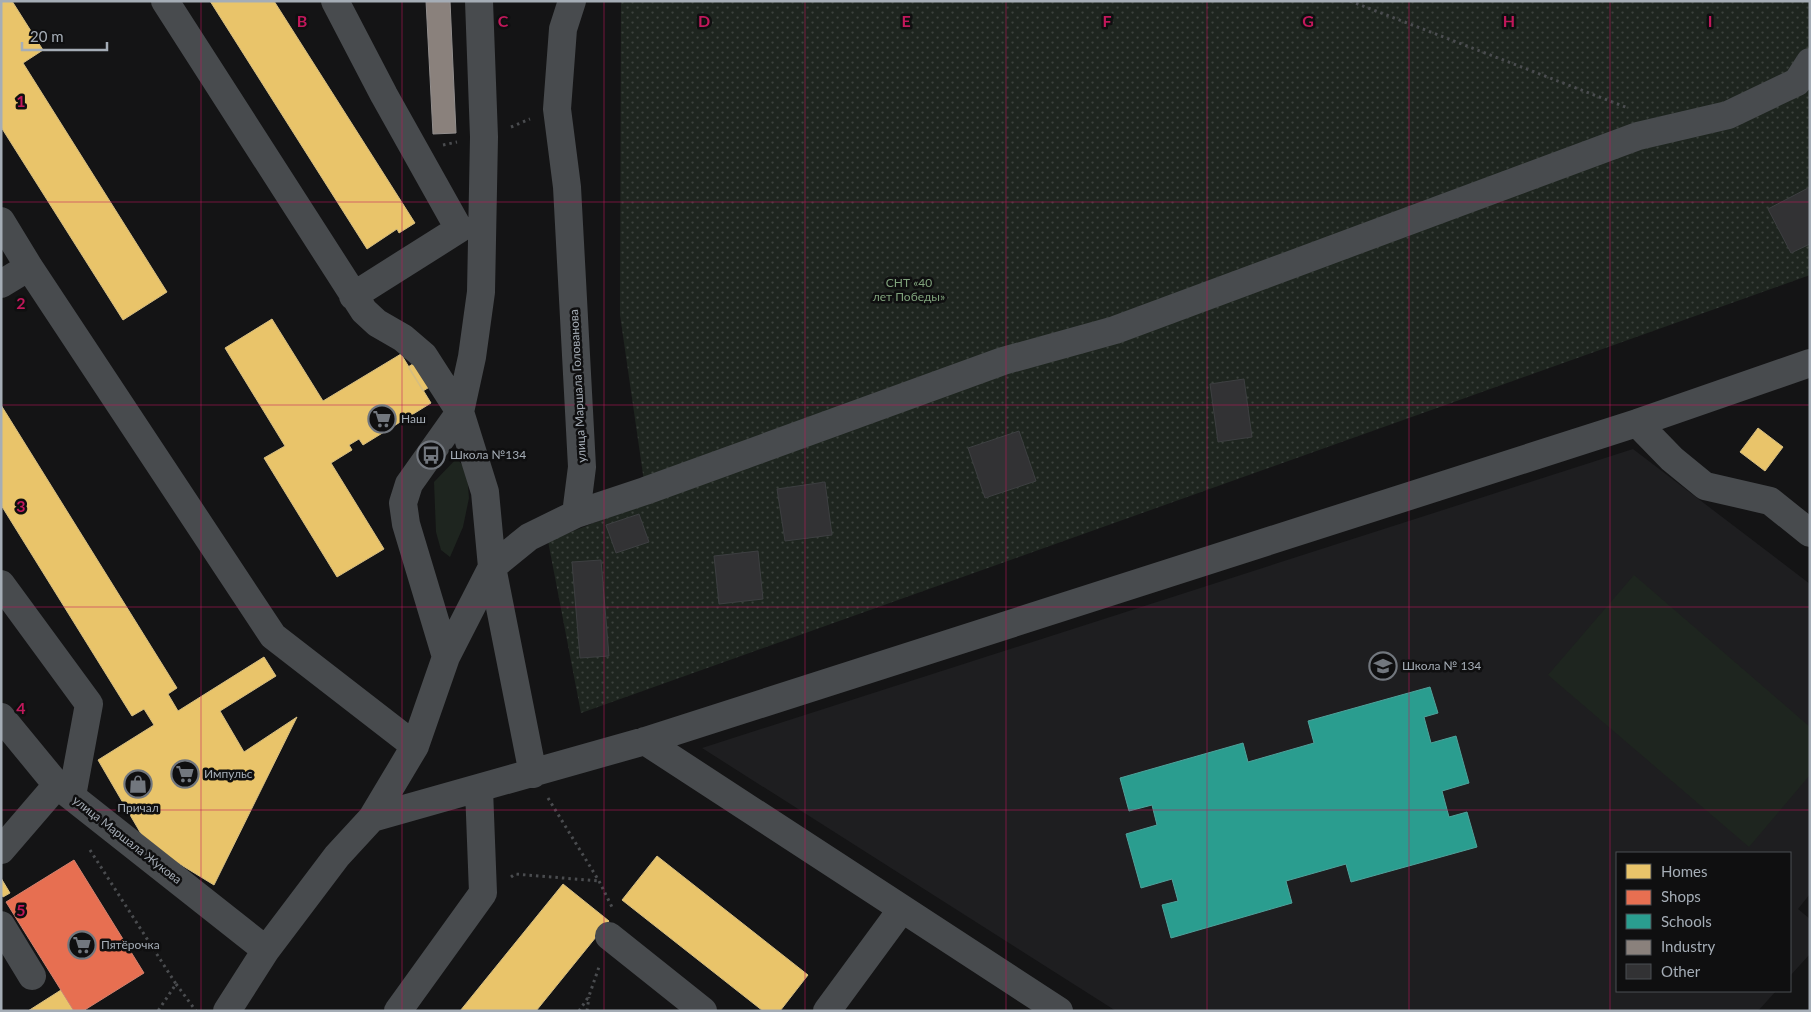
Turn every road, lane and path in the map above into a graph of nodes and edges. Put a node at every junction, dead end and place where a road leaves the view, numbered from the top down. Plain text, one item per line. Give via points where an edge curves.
1 (165, 1) edge
2 (335, 1) edge
3 (479, 1) edge
4 (572, 1) edge
5 (1350, 1) edge
6 (1810, 62) edge
7 (557, 109) junction
8 (1658, 132) junction
9 (484, 137) junction
10 (415, 151) junction
11 (1, 221) edge
12 (29, 267) junction
13 (1, 284) edge
14 (353, 296) junction
15 (1810, 363) edge
16 (460, 412) junction
17 (1637, 423) junction
18 (576, 514) junction
19 (1810, 533) edge
20 (492, 567) junction
21 (1, 584) edge
22 (446, 657) junction
23 (1, 717) edge
24 (645, 741) junction
25 (415, 746) junction
26 (533, 774) junction
27 (479, 789) junction
28 (65, 790) junction
29 (372, 818) junction
30 (90, 848) dead end
31 (1, 850) edge
32 (599, 881) junction
33 (483, 894) junction
34 (902, 909) junction
35 (1, 925) edge
36 (609, 936) junction
37 (266, 950) junction
38 (32, 976) dead end
39 (176, 984) junction
40 (589, 996) junction
41 (158, 1011) edge
42 (196, 1011) edge
43 (227, 1011) edge
44 (398, 1011) edge
45 (579, 1011) edge
46 (587, 1011) edge
47 (703, 1011) edge
48 (827, 1011) edge
49 (1059, 1011) edge

1 - 14 street
2 - 10 street
3 - 9 street
4 - 7 street, улица Маршала Голованова via 563,29
5 - 8 path via 1640,113 1656,123
6 - 8 street via 1797,82 1728,115
7 - 9 path
7 - 18 street, улица Маршала Голованова via 566,187 582,467
8 - 18 street via 1638,136 1115,330 1003,361
9 - 10 path
9 - 16 street via 481,292
10 - 14 street via 458,229
11 - 12 street
12 - 13 street
12 - 25 street via 273,636
14 - 16 street via 377,323 403,338 424,356
15 - 17 street
16 - 20 street via 485,492
16 - 22 street via 408,484 404,503 406,524
17 - 19 street via 1672,459 1705,486 1770,501
17 - 24 street
18 - 20 street via 529,537
20 - 22 street
20 - 26 street
21 - 28 street via 90,704
22 - 25 street
23 - 28 street, улица Маршала Жукова
24 - 26 street
24 - 34 street
25 - 29 street
26 - 27 street
26 - 32 path
27 - 29 street
27 - 33 street
28 - 31 street
28 - 37 street, улица Маршала Жукова
29 - 37 street via 337,856
30 - 39 path
32 - 33 path via 515,874
32 - 36 path via 616,914
33 - 44 street
34 - 48 street
34 - 49 street
35 - 38 street
36 - 40 path
36 - 47 street
37 - 43 street
39 - 41 path
39 - 42 path
40 - 45 path
40 - 46 path

